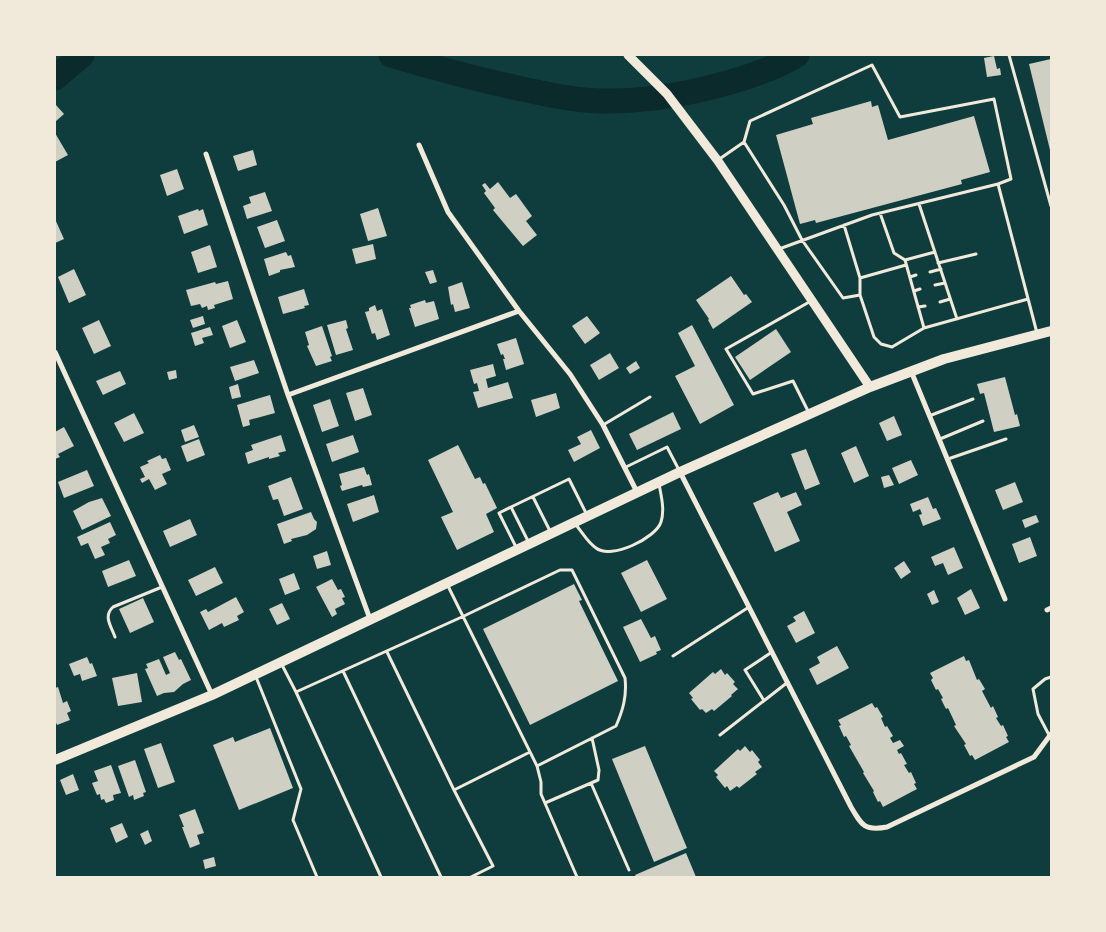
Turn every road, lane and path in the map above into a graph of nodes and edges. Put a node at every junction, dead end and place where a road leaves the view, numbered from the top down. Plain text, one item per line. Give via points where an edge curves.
1 (628, 55) edge
2 (1009, 55) edge
3 (744, 142) junction
4 (419, 145) dead end
5 (206, 154) dead end
6 (718, 161) junction
7 (998, 184) junction
8 (919, 203) junction
9 (1051, 206) edge
10 (880, 213) junction
11 (844, 225) junction
12 (802, 240) junction
13 (777, 250) junction
14 (935, 252) junction
15 (976, 254) dead end
16 (905, 260) junction
17 (938, 263) junction
18 (906, 265) junction
19 (941, 269) junction
20 (930, 272) dead end
21 (916, 276) dead end
22 (910, 277) junction
23 (860, 278) junction
24 (945, 283) junction
25 (935, 285) dead end
26 (920, 289) dead end
27 (914, 291) junction
28 (860, 296) junction
29 (950, 299) junction
30 (1028, 299) junction
31 (812, 300) junction
32 (940, 302) dead end
33 (924, 306) dead end
34 (918, 307) junction
35 (519, 311) junction
36 (957, 319) junction
37 (924, 328) junction
38 (1051, 331) edge
39 (1037, 334) junction
40 (55, 352) edge
41 (911, 371) junction
42 (870, 387) junction
43 (288, 395) junction
44 (650, 397) dead end
45 (973, 400) dead end
46 (810, 413) junction
47 (929, 416) junction
48 (983, 421) dead end
49 (603, 425) junction
50 (939, 439) junction
51 (1006, 439) dead end
52 (947, 459) junction
53 (626, 467) junction
54 (680, 472) junction
55 (659, 482) junction
56 (638, 492) junction
57 (533, 496) junction
58 (511, 507) junction
59 (588, 516) junction
60 (574, 523) junction
61 (551, 534) junction
62 (529, 544) junction
63 (518, 550) junction
64 (447, 583) junction
65 (162, 587) junction
66 (1005, 599) dead end
67 (750, 607) junction
68 (464, 616) junction
69 (370, 620) junction
70 (116, 637) dead end
71 (387, 651) junction
72 (773, 652) junction
73 (673, 656) dead end
74 (281, 662) junction
75 (343, 671) junction
76 (255, 675) junction
77 (1051, 677) edge
78 (788, 682) junction
79 (296, 692) junction
80 (212, 696) junction
81 (763, 700) junction
82 (1050, 734) edge
83 (720, 735) dead end
84 (592, 738) junction
85 (530, 752) junction
86 (55, 760) edge
87 (537, 766) junction
88 (591, 783) junction
89 (454, 790) junction
90 (545, 803) junction
91 (629, 870) dead end
92 (317, 877) edge
93 (381, 877) edge
94 (442, 877) edge
95 (471, 877) edge
96 (577, 877) edge

1 - 6 main road via 666,94
2 - 9 lane
3 - 6 lane
3 - 7 lane via 750,121 872,64 900,117 994,99 1011,178
3 - 12 lane
4 - 35 street via 448,212
5 - 43 street
6 - 13 main road
7 - 8 lane
7 - 30 lane
8 - 10 lane
8 - 14 lane
10 - 11 lane
10 - 16 lane via 894,253
11 - 12 lane
11 - 23 lane
12 - 13 lane
12 - 28 lane via 843,298
13 - 31 main road
14 - 16 lane
14 - 17 lane
15 - 17 lane
16 - 18 lane
17 - 19 lane
18 - 22 lane
18 - 23 lane
19 - 20 lane
19 - 24 lane
21 - 22 lane
22 - 27 lane
23 - 28 lane
24 - 25 lane
24 - 29 lane
26 - 27 lane
27 - 34 lane
28 - 37 lane via 874,337 881,344 892,347
29 - 32 lane
29 - 36 lane
30 - 36 lane
30 - 39 lane
31 - 42 main road
31 - 46 lane via 726,349 752,394 793,381
33 - 34 lane
34 - 37 lane
35 - 43 street
35 - 49 street via 570,374
36 - 37 lane
38 - 39 main road
39 - 41 main road
40 - 65 street
41 - 42 main road
41 - 47 street
42 - 46 main road
43 - 69 street
44 - 49 lane
45 - 47 lane
46 - 54 main road
47 - 50 street
48 - 50 lane
49 - 53 street
50 - 52 street
51 - 52 lane
52 - 66 street
53 - 54 lane via 667,447
53 - 56 street
54 - 55 main road
54 - 67 street
55 - 56 main road
55 - 60 lane via 662,520 658,529 636,543 616,552 605,552 596,548
56 - 59 main road
57 - 58 lane
57 - 59 lane via 568,478
57 - 61 lane
58 - 62 lane
58 - 63 lane via 499,513
59 - 60 main road
60 - 61 main road
61 - 62 main road
62 - 63 main road
63 - 64 main road
64 - 68 lane
64 - 69 main road
65 - 70 lane via 108,612
65 - 80 street
67 - 72 street
67 - 73 lane
68 - 71 lane
68 - 84 lane via 560,570 572,570 625,678 624,707 616,726
68 - 85 lane
69 - 74 main road
71 - 75 lane
71 - 89 lane
72 - 78 street
72 - 81 lane via 745,670
74 - 76 main road
74 - 79 lane
75 - 79 lane
75 - 94 lane
76 - 80 main road
76 - 92 lane via 301,790 293,820
77 - 82 lane via 1033,689 1038,714
78 - 81 lane
78 - 82 street via 854,812 864,826 872,830 887,827 1034,757
79 - 93 lane
80 - 86 main road
81 - 83 lane
84 - 87 lane
84 - 88 lane via 599,770 598,780
85 - 87 lane
85 - 89 lane
87 - 90 lane
88 - 90 lane
88 - 91 lane
89 - 95 lane via 494,866
90 - 96 lane

